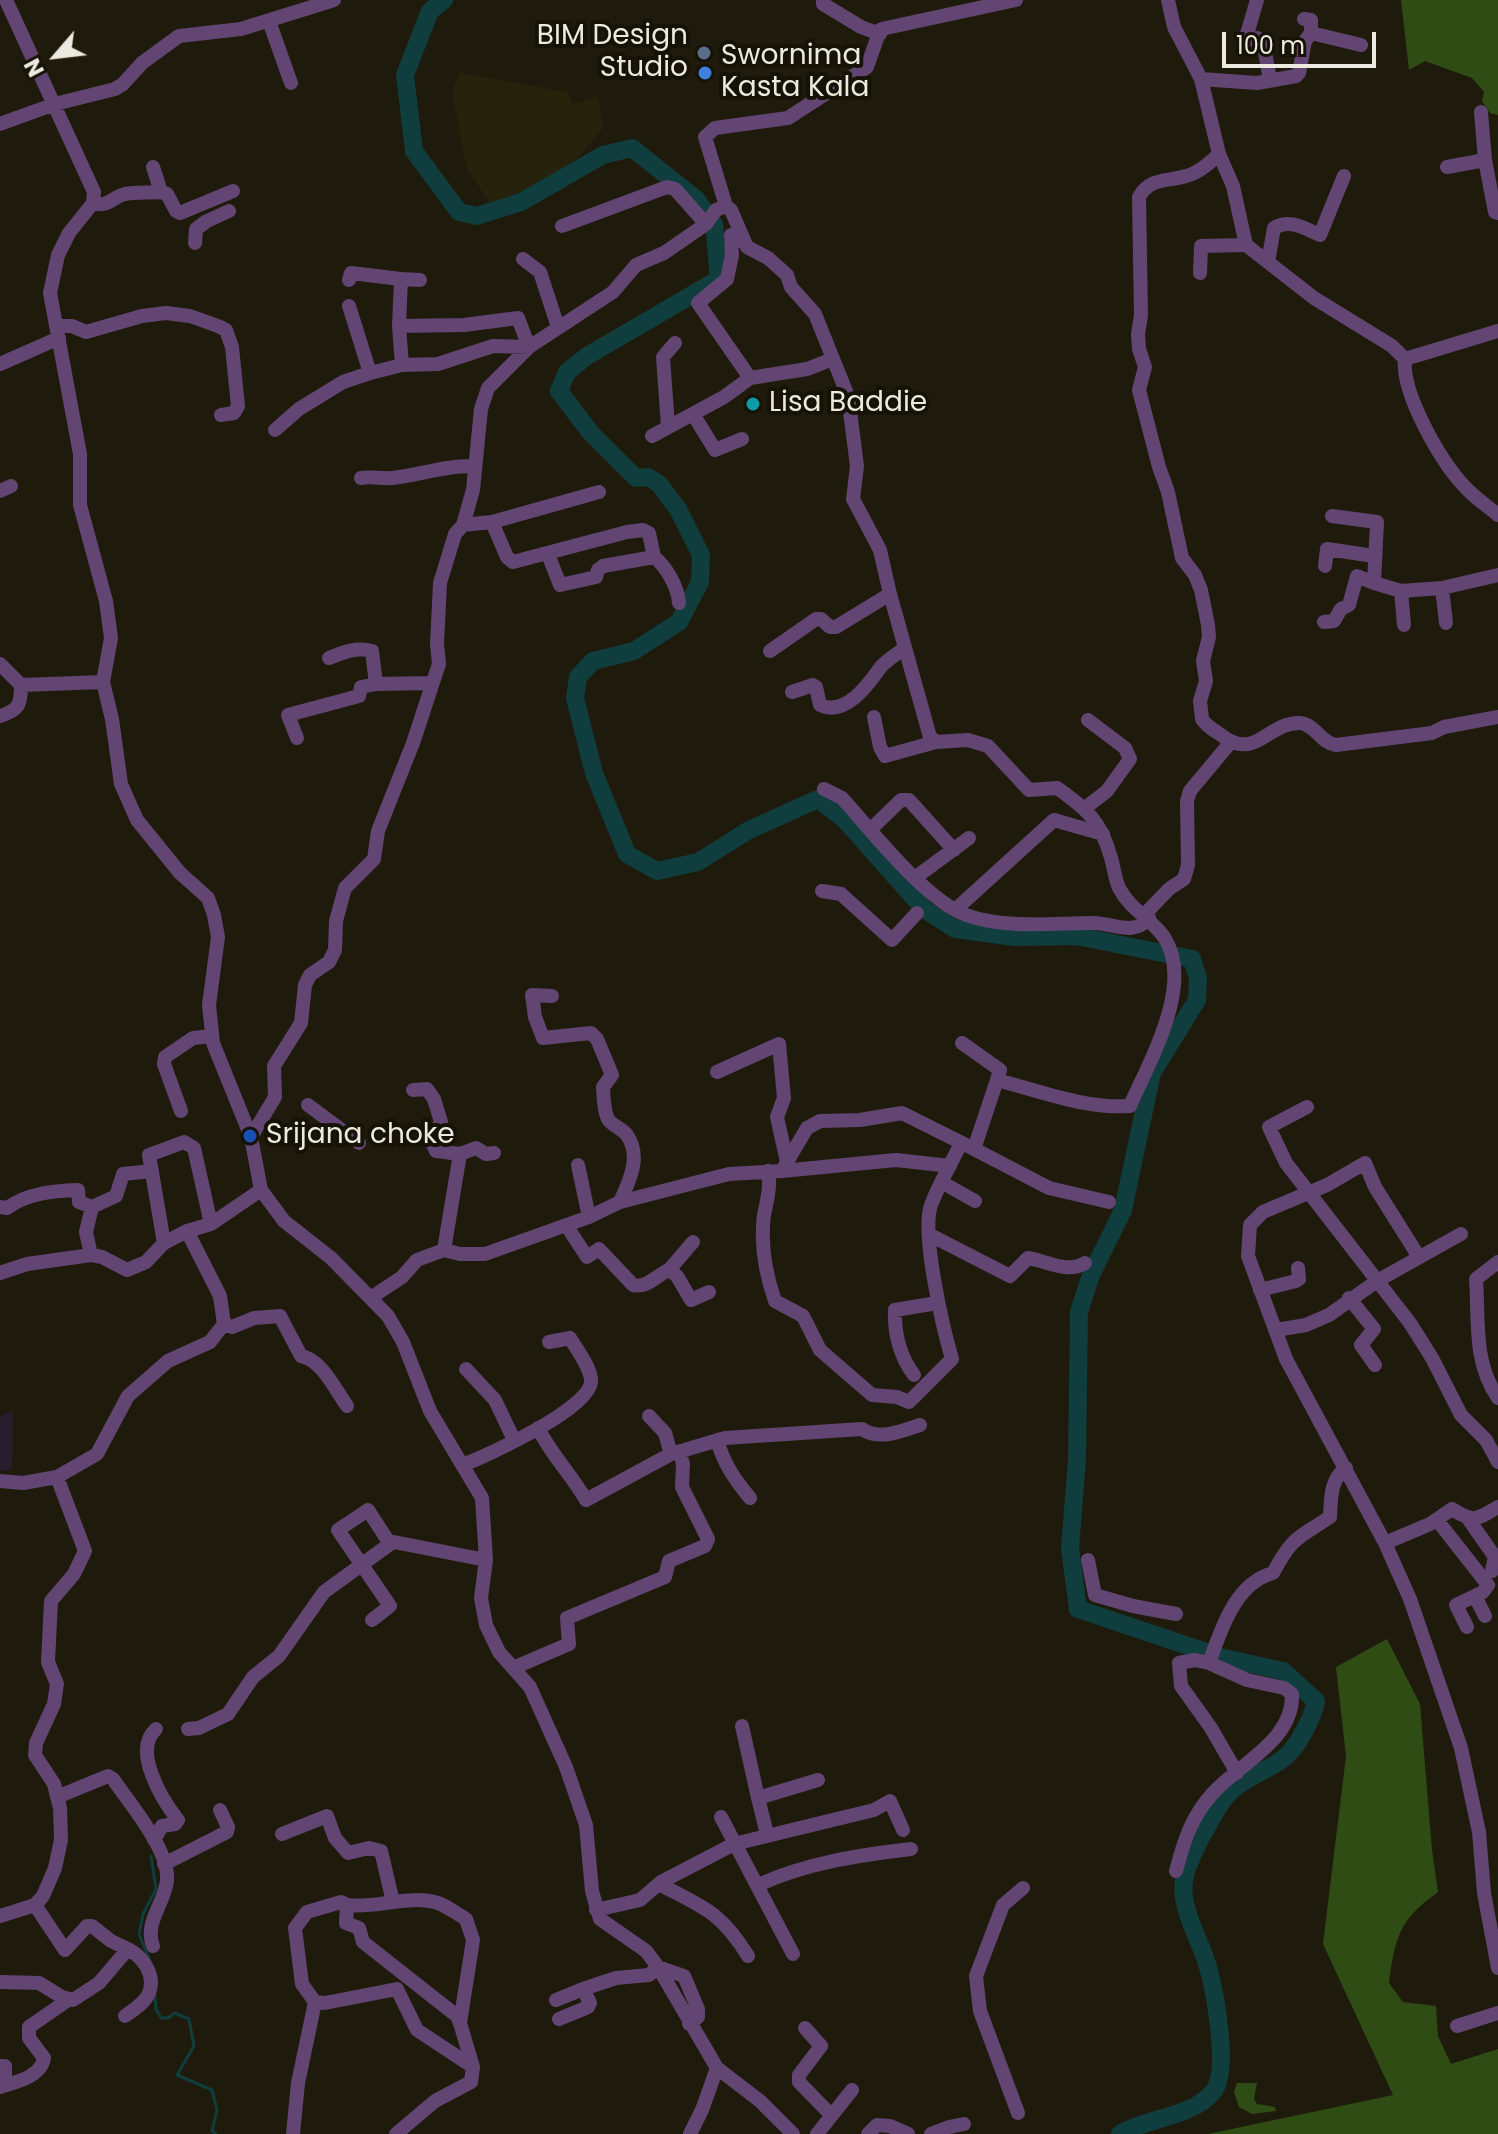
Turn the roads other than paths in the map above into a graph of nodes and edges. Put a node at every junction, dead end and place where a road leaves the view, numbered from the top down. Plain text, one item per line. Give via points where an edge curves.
1 (6, 0) edge
2 (334, 0) edge
3 (823, 0) edge
4 (1016, 0) edge
5 (1168, 0) edge
6 (1257, 0) edge
7 (269, 21) junction
8 (880, 34) junction
9 (1361, 45) dead end
10 (1201, 79) junction
11 (1270, 80) junction
12 (291, 83) dead end
13 (55, 104) junction
14 (1481, 112) dead end
15 (0, 124) edge
16 (1219, 154) junction
17 (1485, 160) junction
18 (153, 167) dead end
19 (1447, 167) dead end
20 (1344, 176) dead end
21 (233, 191) dead end
22 (161, 192) junction
23 (93, 203) junction
24 (203, 203) junction
25 (721, 208) junction
26 (229, 211) dead end
27 (1498, 213) edge
28 (207, 221) junction
29 (706, 224) junction
30 (562, 226) dead end
31 (195, 243) dead end
32 (1246, 245) junction
33 (747, 247) junction
34 (523, 259) dead end
35 (1268, 262) junction
36 (1200, 273) dead end
37 (401, 279) junction
38 (349, 280) dead end
39 (420, 280) dead end
40 (349, 306) dead end
41 (1498, 324) edge
42 (399, 326) junction
43 (558, 327) junction
44 (1498, 331) edge
45 (58, 332) junction
46 (675, 343) dead end
47 (529, 347) junction
48 (833, 359) junction
49 (1405, 359) junction
50 (0, 364) edge
51 (402, 365) junction
52 (370, 373) junction
53 (750, 378) junction
54 (693, 414) junction
55 (221, 415) dead end
56 (668, 426) junction
57 (275, 430) dead end
58 (652, 436) dead end
59 (742, 439) dead end
60 (474, 466) junction
61 (361, 478) dead end
62 (599, 492) dead end
63 (1498, 515) edge
64 (1332, 516) dead end
65 (492, 522) junction
66 (463, 525) junction
67 (548, 554) junction
68 (1374, 556) junction
69 (654, 557) junction
70 (1325, 566) dead end
71 (1498, 575) edge
72 (1374, 583) junction
73 (1442, 588) junction
74 (1401, 591) junction
75 (890, 594) junction
76 (679, 603) dead end
77 (1324, 622) dead end
78 (1446, 623) dead end
79 (1404, 625) dead end
80 (905, 648) junction
81 (770, 651) dead end
82 (329, 658) dead end
83 (0, 664) edge
84 (103, 682) junction
85 (430, 683) junction
86 (376, 684) junction
87 (21, 685) junction
88 (792, 692) dead end
89 (0, 716) edge
90 (874, 717) dead end
91 (1498, 717) edge
92 (1088, 720) dead end
93 (297, 738) dead end
94 (936, 742) junction
95 (1230, 743) junction
96 (824, 789) dead end
97 (1085, 808) junction
98 (871, 829) junction
99 (1103, 834) junction
100 (969, 838) dead end
101 (954, 850) junction
102 (916, 877) junction
103 (822, 891) dead end
104 (955, 910) junction
105 (917, 913) dead end
106 (1147, 916) junction
107 (552, 996) dead end
108 (212, 1036) junction
109 (962, 1043) dead end
110 (717, 1072) dead end
111 (997, 1080) junction
112 (413, 1090) dead end
113 (308, 1105) dead end
114 (1307, 1107) dead end
115 (181, 1111) dead end
116 (251, 1137) junction
117 (359, 1143) dead end
118 (967, 1146) junction
119 (494, 1153) dead end
120 (460, 1154) junction
121 (578, 1165) dead end
122 (950, 1166) junction
123 (779, 1168) junction
124 (152, 1171) junction
125 (943, 1183) junction
126 (261, 1190) junction
127 (1310, 1193) junction
128 (975, 1201) dead end
129 (620, 1202) junction
130 (1109, 1202) dead end
131 (0, 1207) edge
132 (92, 1207) junction
133 (589, 1217) junction
134 (211, 1224) junction
135 (566, 1225) junction
136 (187, 1231) junction
137 (1461, 1234) dead end
138 (930, 1235) junction
139 (693, 1242) dead end
140 (164, 1243) junction
141 (444, 1250) junction
142 (91, 1255) junction
143 (1419, 1257) junction
144 (1498, 1262) edge
145 (1085, 1263) dead end
146 (1298, 1268) dead end
147 (669, 1270) junction
148 (0, 1273) edge
149 (1377, 1281) junction
150 (1260, 1290) junction
151 (709, 1292) dead end
152 (372, 1297) junction
153 (1349, 1298) junction
154 (937, 1303) junction
155 (224, 1324) junction
156 (1276, 1330) junction
157 (549, 1342) dead end
158 (1375, 1365) dead end
159 (466, 1369) dead end
160 (914, 1375) dead end
161 (1498, 1398) edge
162 (347, 1406) dead end
163 (649, 1416) dead end
164 (920, 1425) dead end
165 (538, 1428) junction
166 (514, 1440) junction
167 (717, 1440) junction
168 (675, 1454) junction
169 (1498, 1462) edge
170 (462, 1465) junction
171 (1346, 1468) junction
172 (57, 1477) junction
173 (0, 1481) edge
174 (750, 1498) dead end
175 (1498, 1507) edge
176 (1437, 1520) junction
177 (1469, 1520) junction
178 (1385, 1543) junction
179 (390, 1544) junction
180 (486, 1560) junction
181 (1088, 1560) dead end
182 (362, 1564) junction
183 (1492, 1571) dead end
184 (1475, 1596) junction
185 (1176, 1614) dead end
186 (1485, 1616) dead end
187 (372, 1620) dead end
188 (1467, 1627) dead end
189 (1209, 1663) junction
190 (513, 1668) junction
191 (742, 1726) dead end
192 (156, 1729) dead end
193 (188, 1729) dead end
194 (1237, 1773) junction
195 (818, 1780) dead end
196 (57, 1797) junction
197 (758, 1798) junction
198 (220, 1810) dead end
199 (721, 1817) dead end
200 (903, 1830) dead end
201 (282, 1834) dead end
202 (767, 1834) junction
203 (154, 1840) junction
204 (734, 1844) junction
205 (911, 1849) dead end
206 (164, 1864) junction
207 (1176, 1871) dead end
208 (659, 1884) junction
209 (758, 1885) junction
210 (1023, 1888) dead end
211 (393, 1902) junction
212 (35, 1905) junction
213 (347, 1905) junction
214 (596, 1910) junction
215 (0, 1916) edge
216 (153, 1946) dead end
217 (128, 1949) junction
218 (793, 1954) dead end
219 (748, 1956) dead end
220 (658, 1967) junction
221 (1498, 1968) edge
222 (0, 1982) edge
223 (583, 1989) junction
224 (68, 2000) junction
225 (556, 2000) dead end
226 (315, 2002) junction
227 (1498, 2013) edge
228 (125, 2016) dead end
229 (559, 2019) dead end
230 (460, 2023) junction
231 (1457, 2026) dead end
232 (805, 2028) dead end
233 (0, 2066) edge
234 (473, 2067) junction
235 (717, 2068) junction
236 (3, 2086) edge
237 (852, 2090) dead end
238 (1018, 2113) dead end
239 (831, 2115) junction
240 (964, 2124) dead end
241 (821, 2133) edge
242 (293, 2134) edge
243 (396, 2134) edge
244 (690, 2134) edge
245 (793, 2134) edge
246 (868, 2134) edge
247 (908, 2134) edge
248 (931, 2134) edge

1 - 13 street
2 - 7 street
3 - 8 street via 835,14
4 - 8 street via 886,28
5 - 10 street via 1174,27
6 - 11 street via 1247,34 1249,40 1263,41
7 - 12 street
7 - 13 street via 179,36 115,89
8 - 25 street via 867,67 795,114 709,132 705,137
9 - 11 street via 1307,26 1299,73
10 - 11 street
10 - 16 street
13 - 15 street
13 - 23 street via 94,192
14 - 17 street
16 - 32 street via 1233,186
16 - 95 street via 1186,176 1144,188 1139,197 1138,334 1145,367 1139,390 1182,558 1201,590 1208,625 1202,719
17 - 19 street
17 - 27 street
18 - 22 street
20 - 35 street via 1320,235 1281,224 1274,228
21 - 24 street
22 - 23 street via 123,194 110,204
22 - 24 street via 180,213
23 - 45 street via 58,255 50,293
24 - 28 street
25 - 29 street
25 - 33 street via 731,210
26 - 28 street
28 - 31 street via 196,229
29 - 30 street via 675,189 667,187
29 - 43 street via 636,265 613,292
32 - 35 street
32 - 36 street via 1201,246
33 - 48 street via 787,275 815,314
33 - 53 street via 731,235 727,279 698,303
34 - 43 street via 540,272
35 - 49 street
37 - 38 street via 351,273
37 - 39 street
37 - 42 street
40 - 52 street
41 - 44 street
42 - 47 street via 518,318
42 - 51 street
43 - 47 street
44 - 49 street
45 - 50 street
45 - 55 street via 72,326 86,332 166,313 226,330 238,406 234,413
45 - 84 street via 80,454 80,505 108,613 111,638
46 - 56 street via 663,357
47 - 51 street via 493,346 438,364
47 - 60 street via 488,388
48 - 53 street
48 - 75 street via 850,403 857,466 853,499 880,550
49 - 63 street via 1403,372 1432,438 1464,486
51 - 52 street
52 - 57 street via 343,382
53 - 54 street
54 - 56 street
54 - 59 street via 715,450
56 - 58 street
60 - 61 street
60 - 66 street
62 - 65 street
64 - 68 street via 1377,522
65 - 66 street
65 - 67 street via 513,562
66 - 85 street via 455,534 440,583 439,664
67 - 69 street via 643,530 649,533
67 - 69 street via 560,585 596,577 603,566
68 - 70 street via 1327,549
68 - 72 street
69 - 76 street via 679,592
71 - 73 street
72 - 74 street
72 - 77 street via 1357,576 1349,605 1334,621
73 - 74 street
73 - 78 street
74 - 79 street
75 - 80 street
75 - 81 street via 836,627 816,619
80 - 88 street via 880,667 859,695 836,707 820,705 813,685
80 - 94 street via 927,731
82 - 86 street via 349,650 372,651
83 - 87 street
84 - 87 street
84 - 108 street via 121,784 137,820 208,898 214,915 218,937 209,1005
85 - 86 street
85 - 116 street via 378,831 374,859 345,888 335,950 305,985 301,1023 274,1066 275,1097
86 - 93 street via 361,687 359,696 288,715
87 - 89 street via 21,704
90 - 94 street via 885,756
91 - 95 street via 1432,733 1336,745 1298,723 1251,744
92 - 97 street via 1125,748 1130,759 1107,791
94 - 97 street via 968,740 988,746 1029,790 1057,788
95 - 106 street via 1190,791 1184,879
96 - 98 street via 842,798
97 - 99 street
98 - 101 street via 901,800 909,800
98 - 102 street
99 - 104 street via 1054,820
99 - 106 street via 1117,885 1131,907
100 - 101 street
101 - 102 street
102 - 104 street
103 - 105 street via 841,894 892,940
104 - 106 street via 1009,923 1101,923 1133,929 1142,927
106 - 111 street via 1166,941 1174,975 1171,1008 1130,1106 1080,1102
107 - 129 street via 532,995 543,1038 591,1033 612,1075 603,1087 605,1110 634,1151
108 - 115 street via 193,1038 165,1057
108 - 116 street
109 - 111 street via 1000,1070
110 - 123 street via 779,1044 784,1098 777,1117
111 - 118 street
112 - 120 street via 427,1089 434,1099 441,1122 431,1140 436,1151
113 - 117 street
114 - 127 street via 1269,1127 1286,1163
116 - 126 street
118 - 122 street
118 - 123 street via 902,1113 820,1121 807,1128
118 - 130 street via 1049,1188
119 - 120 street via 476,1148
120 - 141 street
121 - 133 street
122 - 123 street via 896,1160
122 - 125 street
123 - 129 street via 729,1174
123 - 154 street via 765,1213 762,1253 775,1301 803,1316 820,1350 872,1395 909,1402 951,1362
124 - 132 street via 123,1174 116,1196
124 - 134 street via 149,1155 184,1142 194,1148
124 - 140 street
125 - 128 street
125 - 138 street via 930,1207
126 - 134 street
126 - 152 street via 284,1221
127 - 143 street via 1365,1163
127 - 149 street
127 - 150 street via 1263,1212 1250,1225 1248,1256
129 - 133 street
131 - 132 street via 43,1193 78,1190 79,1202
132 - 142 street via 86,1232
133 - 135 street
134 - 136 street
135 - 141 street via 485,1254
135 - 147 street via 587,1257 599,1249 633,1285 652,1282
136 - 140 street
136 - 155 street via 220,1296
137 - 143 street
138 - 145 street via 1010,1276 1028,1258 1068,1268
138 - 154 street
139 - 147 street
140 - 142 street via 146,1262 127,1270
141 - 152 street via 417,1260
142 - 148 street
143 - 149 street
144 - 161 street via 1476,1279 1481,1362
146 - 150 street via 1296,1281
147 - 151 street via 691,1300
149 - 153 street
149 - 169 street via 1410,1323 1461,1415 1486,1440
150 - 156 street
152 - 170 street via 397,1329 430,1411
153 - 156 street via 1329,1315
153 - 158 street via 1374,1329 1361,1345
154 - 160 street via 895,1310 903,1360
155 - 162 street via 232,1327 280,1316 301,1356 311,1358
155 - 172 street via 210,1342 168,1361 128,1396 97,1454
156 - 171 street via 1286,1359
157 - 165 street via 570,1338 592,1378 578,1403
159 - 166 street via 495,1400
163 - 168 street
164 - 167 street via 885,1435 862,1429
165 - 166 street
165 - 168 street via 586,1500
166 - 170 street
167 - 168 street
167 - 174 street
168 - 190 street via 683,1464 682,1487 708,1539 705,1546 669,1561 665,1577 567,1618 569,1644
170 - 180 street via 482,1498
171 - 178 street
171 - 189 street via 1332,1488 1330,1517 1297,1536 1273,1573 1259,1577 1229,1611
172 - 173 street
172 - 196 street via 85,1551 51,1601 48,1662 57,1684 35,1755
175 - 177 street
176 - 177 street via 1452,1509
176 - 178 street
176 - 184 street via 1488,1585
177 - 183 street via 1495,1557
178 - 221 street via 1461,1748
179 - 180 street
179 - 182 street
179 - 182 street via 368,1510 338,1530
180 - 190 street via 483,1612 495,1645
181 - 185 street via 1095,1595
182 - 187 street via 390,1606
182 - 193 street via 324,1592 279,1656 253,1677 228,1714
184 - 186 street
184 - 188 street via 1456,1605
189 - 194 street via 1179,1663 1181,1686
189 - 194 street via 1292,1694 1285,1726
190 - 214 street via 530,1687 566,1767 588,1838
191 - 197 street
192 - 203 street via 147,1743 146,1762 178,1820 162,1826
194 - 207 street via 1213,1792 1187,1830
195 - 197 street
196 - 203 street via 108,1776
196 - 212 street via 61,1840 55,1868
197 - 202 street
198 - 206 street via 227,1832
199 - 204 street
200 - 202 street via 890,1801 874,1810
201 - 211 street via 327,1816 348,1853 381,1851
202 - 204 street
203 - 206 street
204 - 208 street
204 - 209 street
205 - 209 street via 859,1855
206 - 216 street via 167,1879 149,1937
208 - 214 street via 640,1900
208 - 219 street via 711,1910 734,1932
209 - 218 street
210 - 238 street via 1003,1905 976,1976 980,2011
211 - 213 street
211 - 230 street via 438,1903 466,1919 473,1940
212 - 215 street
212 - 217 street via 65,1950 87,1926
213 - 226 street via 307,1912 295,1928 302,1984
213 - 230 street via 346,1923 359,1928 363,1942
214 - 220 street
217 - 224 street via 99,1983
217 - 228 street via 146,1965 151,1982 148,1996
220 - 223 street via 649,1975
220 - 235 street
222 - 224 street via 39,1983
223 - 225 street
223 - 229 street via 588,2007
224 - 236 street via 29,2027 29,2038 44,2058 41,2067
226 - 234 street via 397,1989 417,2030
226 - 242 street
227 - 231 street
230 - 234 street
232 - 239 street via 821,2046 799,2082
233 - 236 street via 5,2066
234 - 243 street via 471,2082 435,2101
235 - 244 street
235 - 245 street
237 - 239 street
239 - 241 street
240 - 248 street
246 - 247 street via 877,2125

